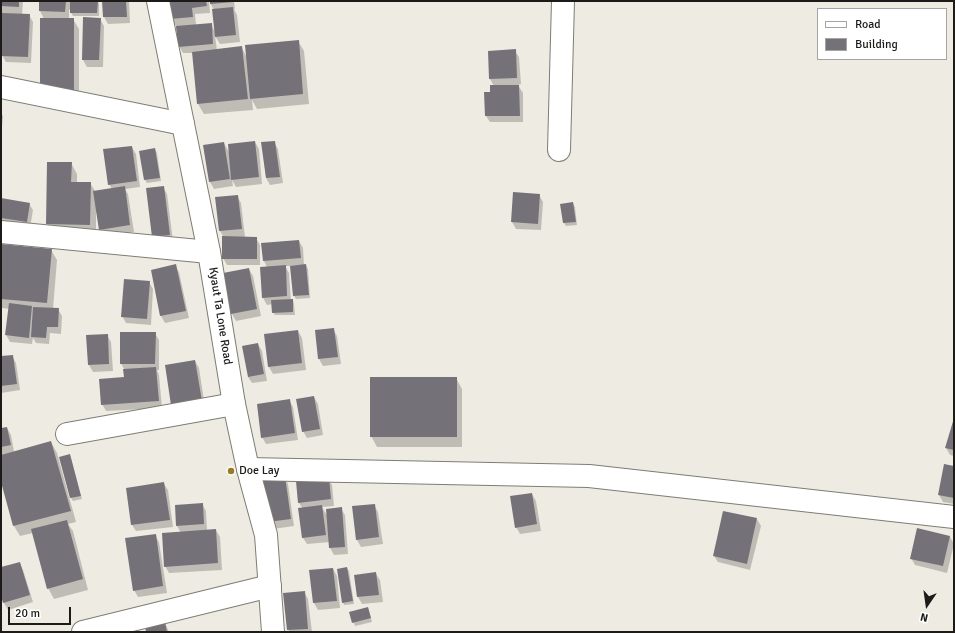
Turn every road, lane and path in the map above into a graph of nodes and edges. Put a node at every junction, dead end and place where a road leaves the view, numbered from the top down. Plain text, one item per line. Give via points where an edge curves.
1 (158, 1) edge
2 (562, 1) edge
3 (1, 87) edge
4 (184, 124) junction
5 (559, 150) dead end
6 (1, 232) edge
7 (209, 252) junction
8 (234, 404) junction
9 (67, 434) dead end
10 (248, 469) junction
11 (954, 517) edge
12 (270, 586) junction
13 (83, 632) edge
14 (273, 632) edge

1 - 4 street, Kyaut Ta Lone Road
2 - 5 street
3 - 4 street
4 - 7 street, Kyaut Ta Lone Road
6 - 7 street
7 - 8 street, Kyaut Ta Lone Road
8 - 9 street
8 - 10 street, Kyaut Ta Lone Road
10 - 11 street via 590,476
10 - 12 street, Kyaut Ta Lone Road via 266,535
12 - 13 street
12 - 14 street, Kyaut Ta Lone Road

